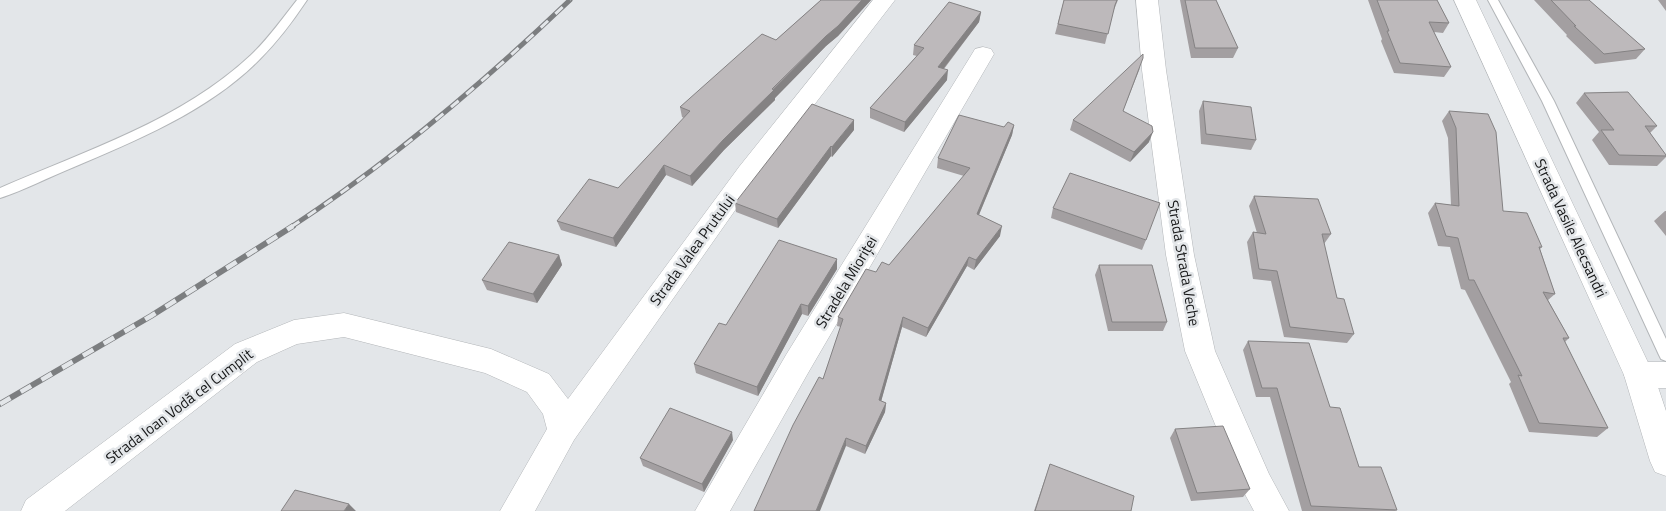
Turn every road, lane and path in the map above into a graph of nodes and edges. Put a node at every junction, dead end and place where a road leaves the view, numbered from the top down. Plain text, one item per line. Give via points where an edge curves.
1 (302, 0) edge
2 (884, 0) edge
3 (1147, 0) edge
4 (1465, 0) edge
5 (1493, 0) edge
6 (983, 54) dead end
7 (0, 193) edge
8 (1666, 355) edge
9 (1653, 375) edge
10 (563, 430) junction
11 (1666, 461) edge
12 (38, 511) edge
13 (517, 511) edge
14 (712, 511) edge
15 (1272, 511) edge

1 - 7 lane via 282,29 261,50 240,70 198,100 148,129
2 - 10 street, Strada Valea Prutului via 748,173
3 - 15 street, Strada Strada Veche via 1180,255 1200,351
4 - 9 street, Strada Vasile Alecsandri
5 - 8 lane via 1548,101
6 - 14 street, Stradela Mioriței via 796,364
9 - 11 street, Strada Vasile Alecsandri
10 - 12 street, Strada Ioan Vodă cel Cumplit via 557,408 538,383 491,362 344,325 294,332 246,353
10 - 13 street, Strada Valea Prutului

